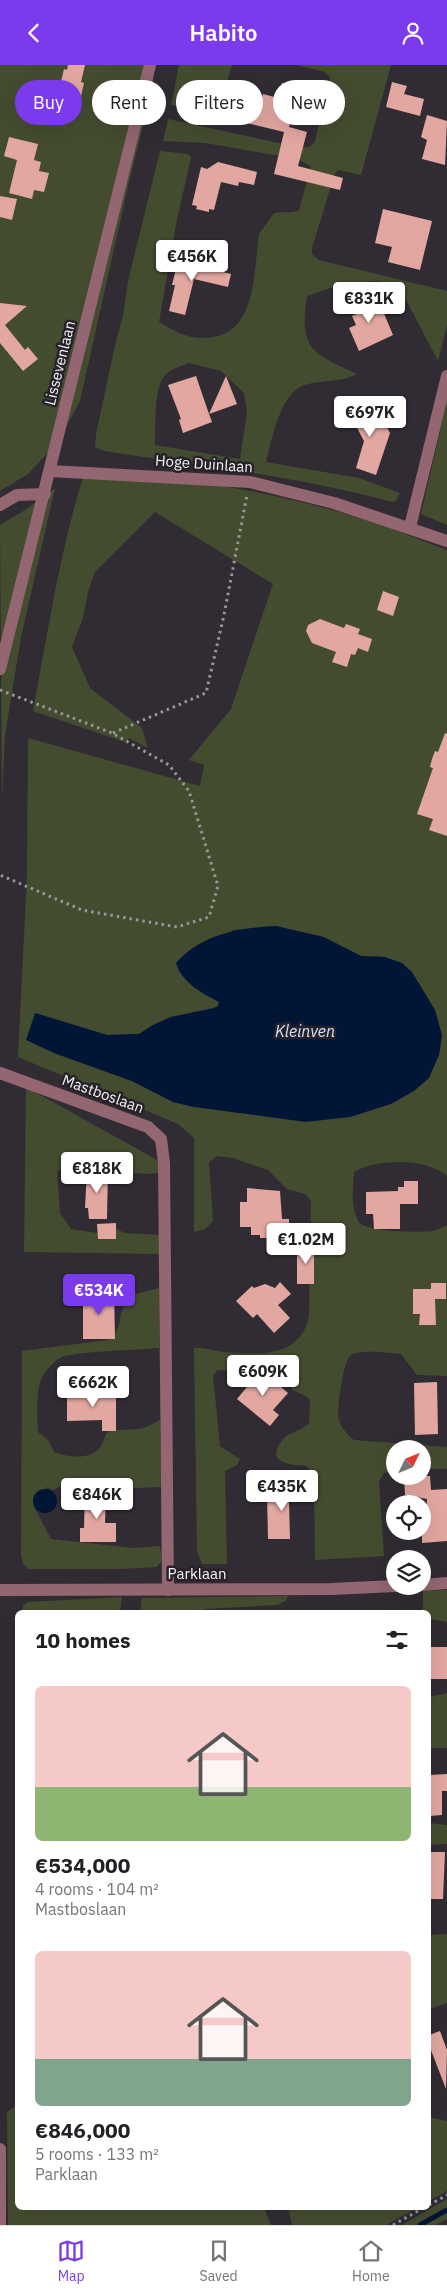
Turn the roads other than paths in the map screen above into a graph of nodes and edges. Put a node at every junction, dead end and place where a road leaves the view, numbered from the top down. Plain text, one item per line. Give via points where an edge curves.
1 (150, 65) edge
2 (447, 376) edge
3 (50, 471) junction
4 (44, 494) junction
5 (0, 505) edge
6 (410, 527) junction
7 (447, 541) edge
8 (0, 669) edge
9 (0, 1073) edge
10 (447, 1583) edge
11 (431, 1584) edge
12 (386, 1586) edge
13 (0, 1590) edge
14 (168, 1590) junction
15 (0, 2149) edge
16 (0, 2225) edge

1 - 3 street, Lissevenlaan
2 - 6 street
3 - 4 street, Lissevenlaan
3 - 6 street, Hoge Duinlaan via 250,482 334,503
4 - 5 street via 17,495
4 - 8 street, Lissevenlaan
6 - 7 street, Hoge Duinlaan
9 - 14 street, Mastboslaan via 148,1127 161,1139 164,1163
10 - 11 street
12 - 14 street, Parklaan
13 - 14 street, Parklaan
15 - 16 street

